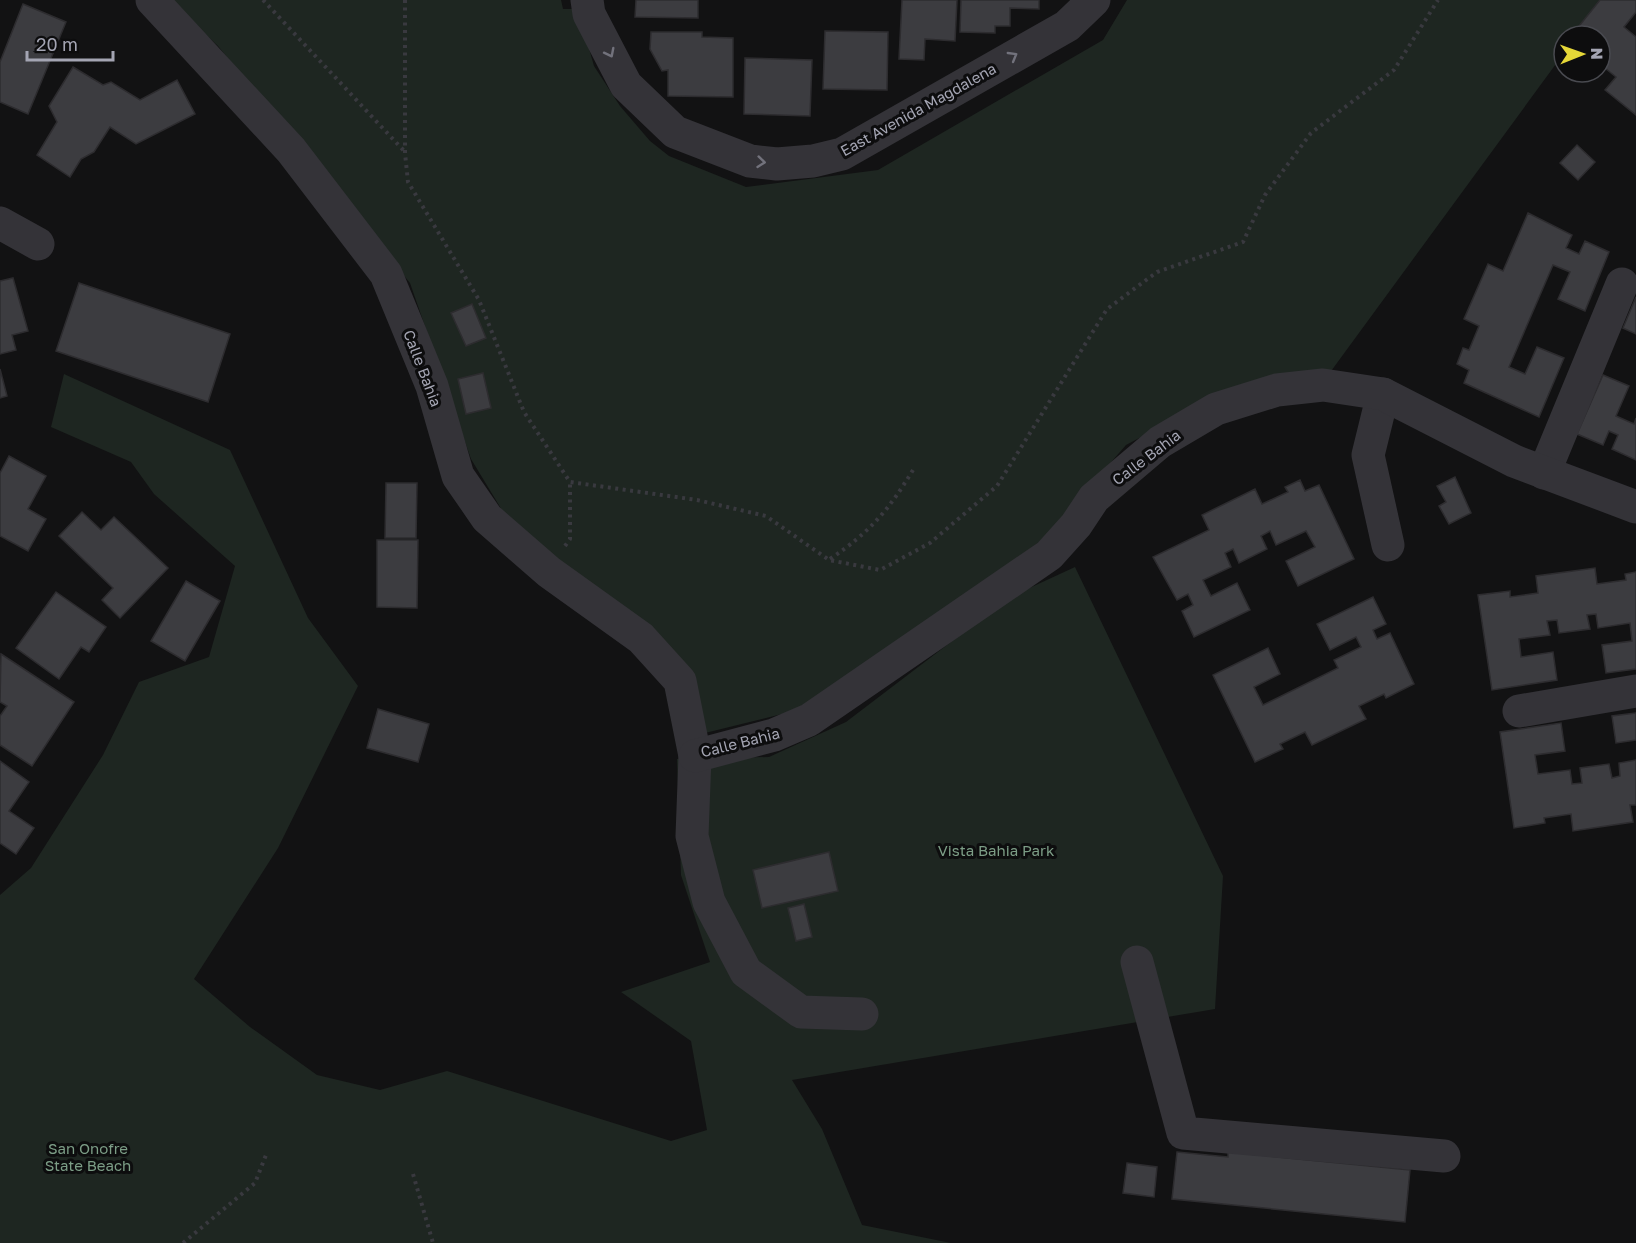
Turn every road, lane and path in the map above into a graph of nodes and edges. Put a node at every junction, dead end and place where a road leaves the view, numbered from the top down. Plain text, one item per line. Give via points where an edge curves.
1 (152, 0) edge
2 (263, 0) edge
3 (405, 0) edge
4 (587, 0) edge
5 (1094, 0) edge
6 (1438, 0) edge
7 (405, 153) junction
8 (0, 223) edge
9 (38, 244) dead end
10 (1622, 285) dead end
11 (1383, 393) junction
12 (913, 470) dead end
13 (1544, 473) junction
14 (570, 483) junction
15 (1636, 507) edge
16 (1388, 545) dead end
17 (829, 560) junction
18 (549, 572) junction
19 (1636, 691) edge
20 (1519, 711) dead end
21 (695, 756) junction
22 (1137, 962) dead end
23 (862, 1014) dead end
24 (266, 1155) dead end
25 (1444, 1156) dead end
26 (413, 1174) dead end
27 (183, 1243) edge
28 (433, 1243) edge

1 - 18 street, Calle Bahia via 291,150 386,274 432,386 458,476 487,518
2 - 7 path
3 - 7 path
4 -> 5 street, East Avenida Magdalena via 589,14 626,85 675,132 750,161 777,164 813,161 850,149 1067,26
6 - 17 path via 1394,70 1311,133 1264,195 1243,242 1157,272 1107,309 997,486 930,543 880,570
7 - 14 path via 408,182 479,300 524,412
8 - 9 street
10 - 13 street
11 - 13 street, Calle Bahia
11 - 16 street via 1368,455
11 - 21 street, Calle Bahia via 1323,385 1277,390 1216,409 1160,442 1129,466 1094,498 1049,555 809,720 774,735
12 - 17 path via 890,509 857,541
13 - 15 street, Calle Bahia
14 - 17 path via 697,500 766,516
14 - 18 path via 570,539
18 - 21 street, Calle Bahia via 640,638 680,681
19 - 20 street
21 - 23 street via 692,836 709,902 746,972 801,1012
22 - 25 street via 1183,1132
24 - 27 path via 255,1183
26 - 28 path

